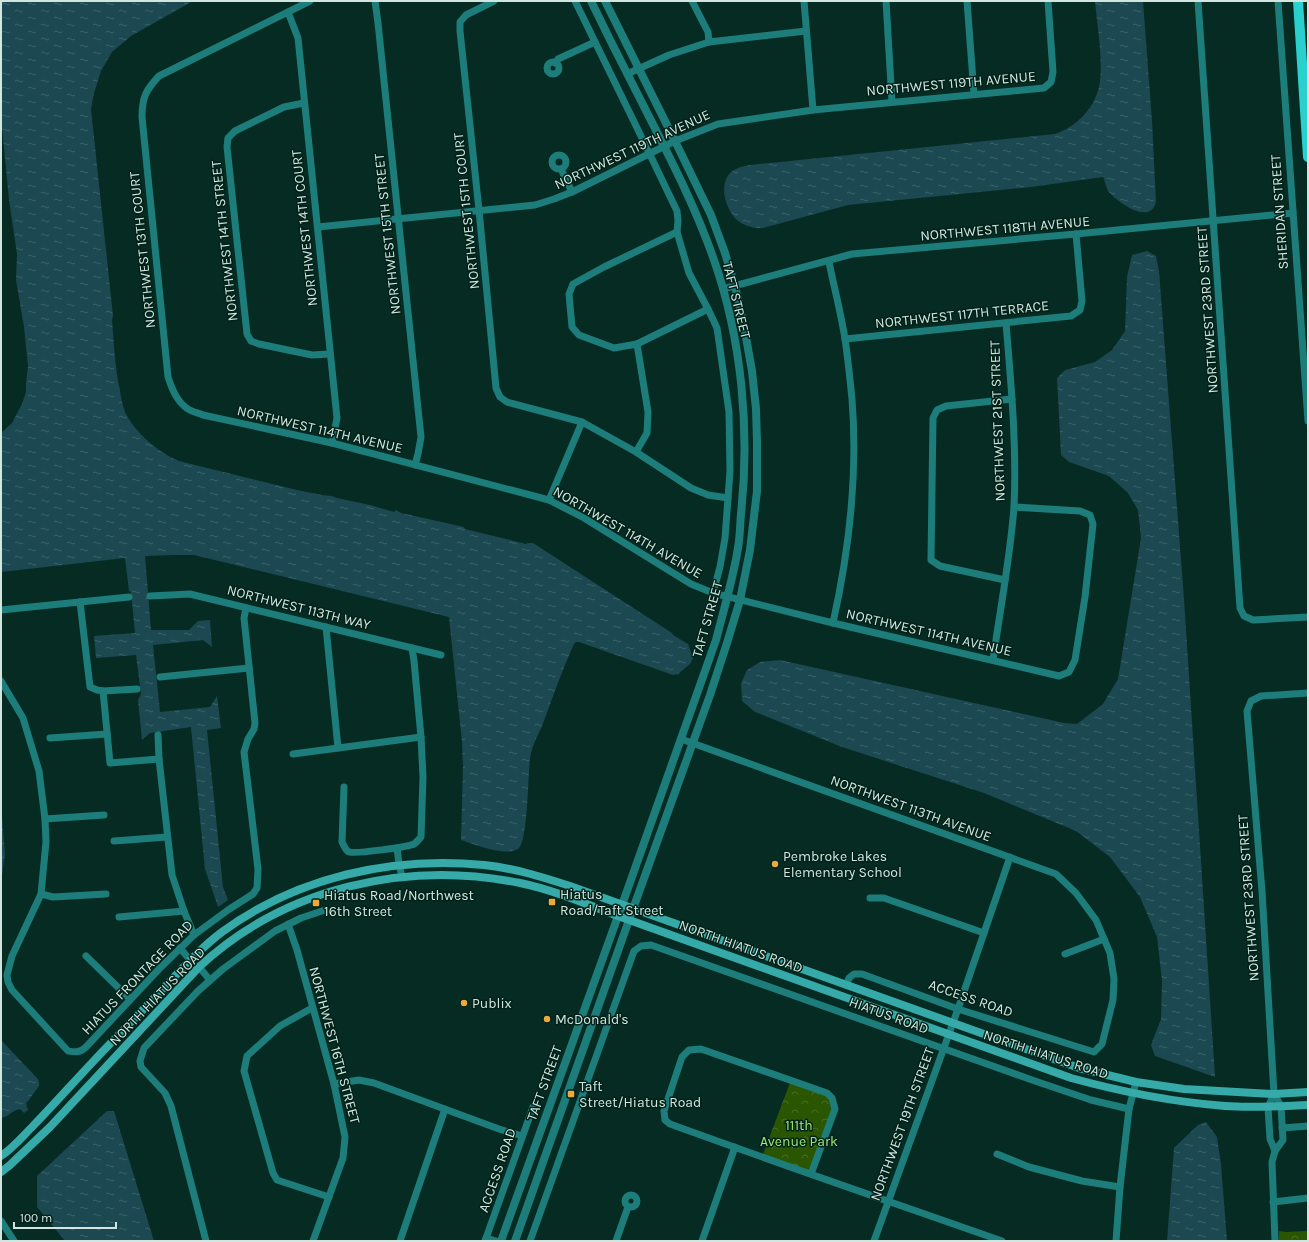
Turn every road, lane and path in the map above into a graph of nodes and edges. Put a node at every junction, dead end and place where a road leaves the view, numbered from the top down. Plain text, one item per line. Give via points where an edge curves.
1 (310, 1) edge
2 (375, 1) edge
3 (494, 1) edge
4 (575, 1) edge
5 (591, 1) edge
6 (605, 1) edge
7 (692, 1) edge
8 (804, 1) edge
9 (886, 1) edge
10 (967, 1) edge
11 (1048, 1) edge
12 (1198, 1) edge
13 (1278, 1) edge
14 (1298, 1) edge
15 (288, 12) junction
16 (806, 32) junction
17 (595, 42) junction
18 (709, 42) junction
19 (555, 63) dead end
20 (638, 69) junction
21 (627, 74) junction
22 (974, 94) junction
23 (892, 102) junction
24 (304, 103) junction
25 (813, 110) junction
26 (675, 141) junction
27 (664, 146) junction
28 (650, 153) junction
29 (1308, 157) edge
30 (561, 169) dead end
31 (572, 192) junction
32 (479, 210) junction
33 (1293, 213) junction
34 (398, 220) junction
35 (1214, 221) junction
36 (318, 227) junction
37 (677, 232) junction
38 (1076, 234) junction
39 (829, 262) junction
40 (735, 286) junction
41 (723, 289) junction
42 (708, 309) junction
43 (1006, 323) junction
44 (845, 339) junction
45 (637, 344) junction
46 (330, 354) junction
47 (178, 399) joint
48 (1012, 399) junction
49 (1308, 421) edge
50 (582, 422) junction
51 (745, 442) junction
52 (757, 442) junction
53 (332, 443) junction
54 (636, 452) junction
55 (415, 465) junction
56 (728, 498) junction
57 (549, 500) junction
58 (1014, 507) junction
59 (1005, 580) junction
60 (713, 593) junction
61 (150, 596) dead end
62 (728, 597) junction
63 (129, 598) dead end
64 (740, 600) junction
65 (80, 602) junction
66 (246, 608) junction
67 (1, 610) edge
68 (1308, 617) edge
69 (833, 623) junction
70 (326, 627) junction
71 (412, 648) junction
72 (441, 655) dead end
73 (993, 660) junction
74 (249, 668) junction
75 (160, 677) dead end
76 (1, 681) edge
77 (137, 689) dead end
78 (103, 691) junction
79 (1308, 693) edge
80 (107, 734) junction
81 (158, 735) dead end
82 (422, 737) junction
83 (50, 738) dead end
84 (681, 739) junction
85 (693, 743) junction
86 (338, 748) junction
87 (293, 754) dead end
88 (159, 759) junction
89 (344, 787) dead end
90 (663, 790) junction
91 (675, 794) junction
92 (104, 815) dead end
93 (45, 819) junction
94 (167, 836) junction
95 (114, 841) dead end
96 (397, 848) junction
97 (1010, 857) junction
98 (398, 864) junction
99 (402, 877) junction
100 (41, 894) junction
101 (106, 894) dead end
102 (870, 898) dead end
103 (622, 905) junction
104 (633, 909) junction
105 (325, 910) dead end
106 (184, 911) junction
107 (119, 916) dead end
108 (618, 916) junction
109 (629, 920) junction
110 (288, 924) junction
111 (984, 933) junction
112 (194, 935) junction
113 (710, 936) junction
114 (1104, 939) junction
115 (180, 948) junction
116 (706, 948) junction
117 (1065, 954) dead end
118 (86, 956) dead end
119 (190, 960) junction
120 (199, 968) junction
121 (210, 980) junction
122 (846, 985) junction
123 (130, 999) junction
124 (312, 1008) junction
125 (958, 1008) junction
126 (582, 1015) junction
127 (594, 1019) junction
128 (953, 1023) junction
129 (949, 1035) junction
130 (944, 1048) junction
131 (1094, 1052) joint
132 (1136, 1082) junction
133 (334, 1084) junction
134 (558, 1084) junction
135 (569, 1088) junction
136 (1308, 1092) edge
137 (1133, 1094) junction
138 (1274, 1094) junction
139 (1308, 1105) edge
140 (1281, 1106) junction
141 (533, 1107) dead end
142 (1268, 1107) junction
143 (445, 1109) junction
144 (1129, 1109) junction
145 (1308, 1126) edge
146 (1282, 1128) junction
147 (522, 1136) junction
148 (735, 1147) junction
149 (1275, 1151) junction
150 (997, 1154) dead end
151 (1, 1156) edge
152 (1, 1172) edge
153 (811, 1174) junction
154 (1120, 1187) junction
155 (329, 1197) junction
156 (1308, 1198) edge
157 (889, 1201) junction
158 (1273, 1202) junction
159 (628, 1207) dead end
160 (1, 1221) edge
161 (486, 1240) edge
162 (14, 1241) edge
163 (206, 1241) edge
164 (313, 1241) edge
165 (400, 1241) edge
166 (496, 1241) edge
167 (501, 1241) edge
168 (515, 1241) edge
169 (530, 1241) edge
170 (616, 1241) edge
171 (702, 1241) edge
172 (874, 1241) edge
173 (1002, 1241) edge
174 (1116, 1241) edge
175 (1275, 1241) edge

1 - 15 street
2 - 34 street, NORTHWEST 15TH STREET
3 - 32 street, NORTHWEST 15TH COURT via 466,15 460,22
4 - 17 street
5 - 21 street, TAFT STREET
6 - 20 street, TAFT STREET
7 - 18 street via 708,32
8 - 16 street
9 - 23 street
10 - 22 street
11 - 22 street, NORTHWEST 119TH AVENUE via 1053,72 1051,82 1044,88
12 - 35 street, NORTHWEST 23RD STREET
13 - 33 street, SHERIDAN STREET
14 - 29 main road
15 - 24 street, NORTHWEST 14TH COURT via 298,38
15 - 47 street, NORTHWEST 13TH COURT via 159,76 144,96 142,117 168,377
16 - 18 street
16 - 25 street
17 - 19 street via 558,59
17 - 28 street
18 - 20 street via 669,55
20 - 21 street
20 - 26 street, TAFT STREET
21 - 27 street, TAFT STREET
22 - 23 street, NORTHWEST 119TH AVENUE
23 - 25 street, NORTHWEST 119TH AVENUE
24 - 36 street, NORTHWEST 14TH COURT
24 - 46 street, NORTHWEST 14TH STREET via 284,107 235,131 228,138 227,147 247,334 251,341 259,344 312,355
25 - 26 street, NORTHWEST 119TH AVENUE via 718,124
26 - 27 street, NORTHWEST 119TH AVENUE
26 - 40 street, TAFT STREET via 710,215
27 - 28 street, NORTHWEST 119TH AVENUE
27 - 41 street, TAFT STREET via 698,220
28 - 31 street, NORTHWEST 119TH AVENUE
28 - 37 street via 677,211
30 - 31 street
31 - 32 street, NORTHWEST 119TH AVENUE via 535,205
32 - 34 street, NORTHWEST 119TH AVENUE
32 - 50 street, NORTHWEST 15TH COURT via 496,388 500,397 507,402
33 - 35 street, NORTHWEST 118TH AVENUE
33 - 49 street, SHERIDAN STREET
34 - 36 street, NORTHWEST 119TH AVENUE
34 - 55 street, NORTHWEST 15TH STREET via 421,437
35 - 38 street, NORTHWEST 118TH AVENUE
35 - 68 street, NORTHWEST 23RD STREET via 1240,608 1244,616 1253,620
36 - 46 street, NORTHWEST 14TH COURT
37 - 42 street via 689,273
37 - 45 street via 573,284 569,294 572,327 579,335 614,348
38 - 39 street, NORTHWEST 118TH AVENUE via 852,254
38 - 43 street, NORTHWEST 117TH TERRACE via 1082,301 1080,310 1071,316
39 - 40 street, NORTHWEST 118TH AVENUE
39 - 44 street
40 - 41 street, NORTHWEST 118TH AVENUE
40 - 52 street, TAFT STREET via 752,371
41 - 51 street, TAFT STREET via 733,330 744,409
42 - 45 street
42 - 56 street via 717,328 729,412
43 - 44 street, NORTHWEST 117TH TERRACE
43 - 48 street, NORTHWEST 21ST STREET
44 - 69 street via 852,401 852,491 841,586
45 - 54 street via 648,412 646,433
46 - 53 street, NORTHWEST 14TH COURT via 337,418
47 - 53 street, NORTHWEST 114TH AVENUE via 188,409 203,415
48 - 58 street, NORTHWEST 21ST STREET
48 - 59 street via 946,406 937,410 933,418 931,560 940,566
50 - 54 street
50 - 57 street
51 - 52 street
51 - 62 street, TAFT STREET via 744,489 738,547
52 - 64 street, TAFT STREET via 757,491 750,550
53 - 55 street, NORTHWEST 114TH AVENUE
54 - 56 street via 691,488 708,495
55 - 57 street, NORTHWEST 114TH AVENUE
56 - 60 street via 725,538
57 - 60 street, NORTHWEST 114TH AVENUE via 584,518 691,584
58 - 59 street, NORTHWEST 21ST STREET
58 - 73 street, NORTHWEST 114TH AVENUE via 1080,511 1090,515 1093,524 1085,597 1075,660 1069,672 1059,676
59 - 73 street, NORTHWEST 21ST STREET
60 - 62 street, NORTHWEST 114TH AVENUE
61 - 66 street, NORTHWEST 113TH WAY via 190,594
62 - 64 street, NORTHWEST 114TH AVENUE
62 - 84 street, TAFT STREET via 716,640
63 - 65 street
64 - 69 street, NORTHWEST 114TH AVENUE
64 - 85 street, TAFT STREET
65 - 67 street
65 - 78 street via 90,686
66 - 70 street, NORTHWEST 113TH WAY
66 - 74 street via 244,618
69 - 73 street, NORTHWEST 114TH AVENUE
70 - 71 street, NORTHWEST 113TH WAY
70 - 86 street
71 - 72 street, NORTHWEST 113TH WAY
71 - 82 street
74 - 75 street
74 - 112 street, HIATUS FRONTAGE ROAD via 255,723 244,752 258,869 257,888 250,896
76 - 93 street via 23,718 39,770
77 - 78 street
78 - 80 street
79 - 138 street, NORTHWEST 23RD STREET via 1262,696 1251,701 1247,711 1262,891
80 - 83 street
80 - 88 street via 110,763
81 - 88 street
82 - 86 street
82 - 96 street via 424,777 421,837 413,844
84 - 85 street, NORTHWEST 113TH AVENUE
84 - 90 street, TAFT STREET
85 - 91 street, TAFT STREET
85 - 97 street, NORTHWEST 113TH AVENUE
86 - 87 street
88 - 94 street
89 - 96 street via 342,842 346,849 358,852
90 - 91 street
90 - 103 street, TAFT STREET
91 - 104 street, TAFT STREET
92 - 93 street
93 - 100 street via 46,842
94 - 95 street
94 - 106 street via 172,874
96 - 98 street
97 - 111 street, NORTHWEST 19TH STREET
97 - 114 street, NORTHWEST 113TH AVENUE via 1056,874 1076,893 1096,920
98 - 99 street
98 - 103 main road, NORTH HIATUS ROAD via 485,865 529,873
98 - 119 main road, NORTH HIATUS ROAD via 344,874 278,898 221,933
99 - 108 main road, NORTH HIATUS ROAD via 440,874 482,877 522,884 562,895
99 - 120 main road, NORTH HIATUS ROAD via 346,886 283,910 214,953
100 - 101 street via 53,898
100 - 123 street, HIATUS FRONTAGE ROAD via 12,956 7,976 12,990 68,1051 77,1052 86,1048
102 - 111 street via 884,898
103 - 104 main road, NORTH HIATUS ROAD
103 - 108 street, TAFT STREET
104 - 109 street, TAFT STREET
104 - 113 main road, NORTH HIATUS ROAD
105 - 110 street
106 - 107 street
106 - 112 street
108 - 109 main road, NORTH HIATUS ROAD
108 - 126 street, TAFT STREET
109 - 116 main road, NORTH HIATUS ROAD
109 - 127 street, TAFT STREET
110 - 121 street
110 - 124 street, NORTHWEST 16TH STREET
111 - 125 street, NORTHWEST 19TH STREET
112 - 115 street, HIATUS FRONTAGE ROAD
113 - 116 main road
113 - 122 main road, NORTH HIATUS ROAD
114 - 117 street
114 - 131 street, NORTHWEST 113TH AVENUE via 1110,953 1114,979 1113,1000 1102,1044
115 - 119 street
115 - 123 street, HIATUS FRONTAGE ROAD
116 - 129 main road, NORTH HIATUS ROAD
118 - 123 street
119 - 120 main road
119 - 151 main road, NORTH HIATUS ROAD via 67,1091
120 - 121 street
120 - 152 main road, NORTH HIATUS ROAD via 50,1127
121 - 163 street via 144,1048 140,1061 141,1067 165,1093 171,1106
122 - 125 street, ACCESS ROAD via 854,974 862,974
122 - 128 main road, NORTH HIATUS ROAD
124 - 133 street, NORTHWEST 16TH STREET
124 - 155 street via 280,1026 247,1056 244,1071 277,1180
125 - 128 street, NORTHWEST 19TH STREET
125 - 131 street, ACCESS ROAD
126 - 127 street
126 - 134 street, TAFT STREET
127 - 135 street, TAFT STREET
128 - 129 street, NORTHWEST 19TH STREET
128 - 132 main road, NORTH HIATUS ROAD via 1079,1068
129 - 130 street, NORTHWEST 19TH STREET
129 - 137 main road, NORTH HIATUS ROAD via 1071,1078
130 - 144 street, HIATUS ROAD via 1091,1100
130 - 157 street, NORTHWEST 19TH STREET
130 - 169 street, HIATUS ROAD via 651,945 641,946 634,951
132 - 137 street
132 - 138 main road, NORTH HIATUS ROAD via 1184,1089
133 - 143 street via 359,1080 374,1083
133 - 155 street, NORTHWEST 16TH STREET via 345,1137 343,1158
134 - 135 street
134 - 167 street, TAFT STREET
135 - 168 street, TAFT STREET
136 - 138 main road, NORTH HIATUS ROAD
137 - 142 main road, NORTH HIATUS ROAD via 1226,1106
137 - 144 street
138 - 140 street
138 - 142 street
139 - 140 main road, NORTH HIATUS ROAD
140 - 142 main road, NORTH HIATUS ROAD
140 - 146 street
141 - 147 street, ACCESS ROAD
142 - 149 street via 1270,1138
143 - 147 street
143 - 165 street
144 - 154 street
145 - 146 street
146 - 149 street via 1282,1140
147 - 161 street, ACCESS ROAD
148 - 153 street
148 - 153 street via 665,1120 664,1111 682,1057 689,1050 701,1048 832,1098 835,1109
148 - 171 street
149 - 158 street via 1272,1162
150 - 154 street via 1029,1167 1082,1182
153 - 157 street
154 - 174 street
155 - 164 street, NORTHWEST 16TH STREET
156 - 158 street
157 - 172 street, NORTHWEST 19TH STREET
157 - 173 street
158 - 175 street
159 - 170 street
160 - 162 street
161 - 166 street

